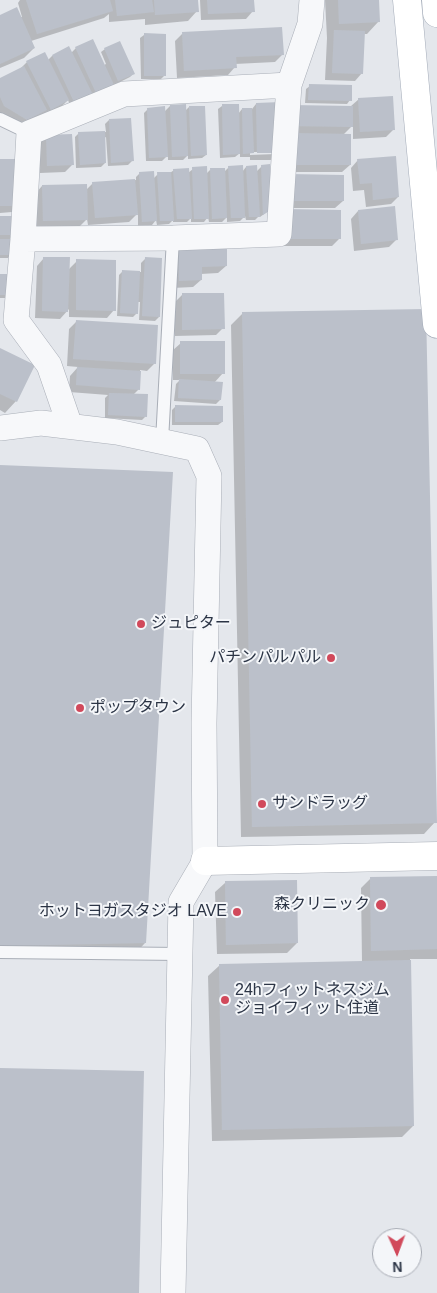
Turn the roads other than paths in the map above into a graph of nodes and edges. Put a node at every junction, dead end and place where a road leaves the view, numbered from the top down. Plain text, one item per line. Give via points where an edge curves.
1 (312, 0) edge
2 (407, 0) edge
3 (436, 0) edge
4 (437, 13) edge
5 (289, 84) junction
6 (0, 119) edge
7 (29, 133) junction
8 (173, 238) junction
9 (23, 239) junction
10 (437, 324) edge
11 (70, 426) junction
12 (0, 428) edge
13 (162, 441) junction
14 (437, 856) edge
15 (205, 861) junction
16 (0, 952) edge
17 (180, 954) junction
18 (173, 1293) edge

1 - 5 street via 310,24
2 - 10 main road
3 - 4 main road
5 - 7 street via 124,94
5 - 8 street via 279,234
6 - 7 lane
7 - 9 street
8 - 9 street
8 - 13 lane
9 - 11 street via 16,320 49,365
11 - 12 street via 41,423
11 - 13 street
13 - 15 street via 197,449 208,476
14 - 15 main road
15 - 17 street via 181,902
16 - 17 lane
17 - 18 street

